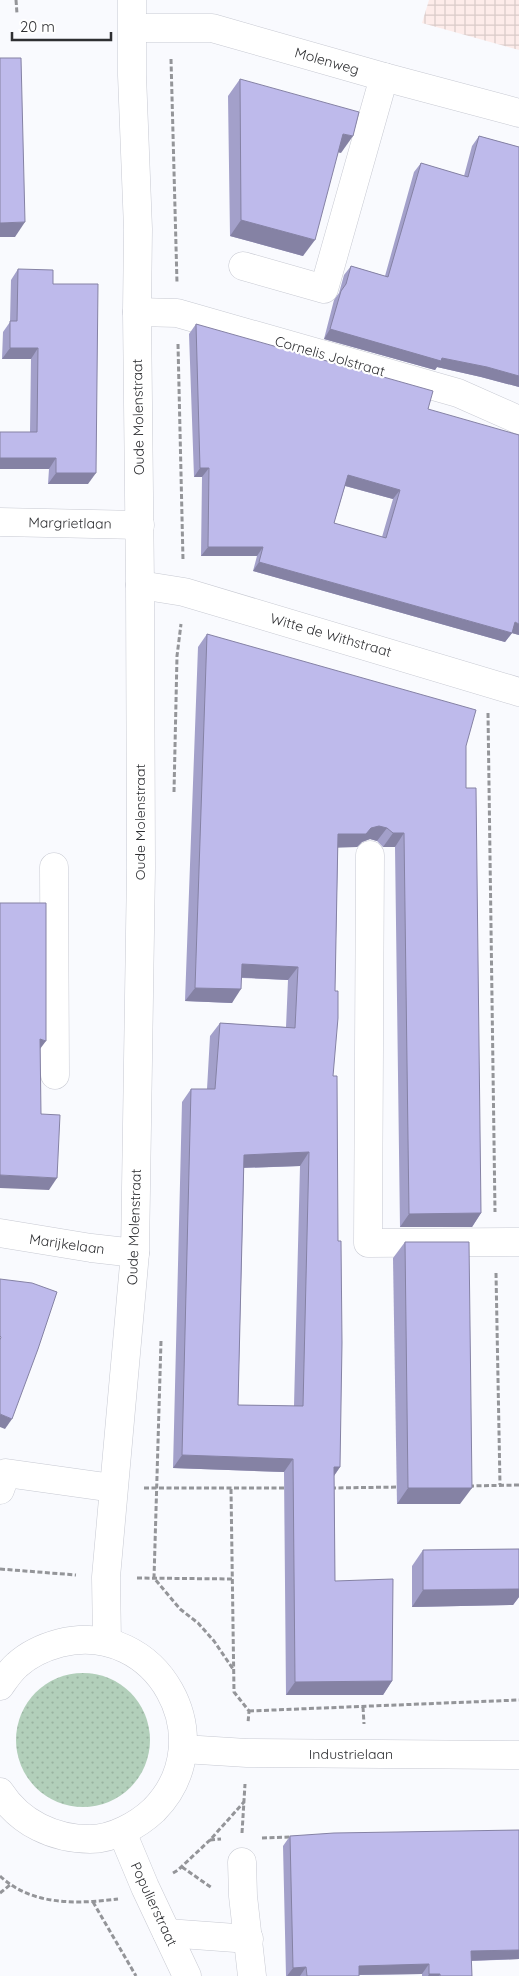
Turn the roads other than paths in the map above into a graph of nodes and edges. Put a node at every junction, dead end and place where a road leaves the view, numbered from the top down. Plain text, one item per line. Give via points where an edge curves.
1 (132, 0) edge
2 (132, 28) junction
3 (384, 77) junction
4 (519, 112) edge
5 (243, 266) dead end
6 (137, 312) junction
7 (519, 420) edge
8 (0, 522) edge
9 (140, 525) junction
10 (140, 585) junction
11 (519, 692) edge
12 (370, 855) dead end
13 (54, 867) dead end
14 (54, 1075) dead end
15 (0, 1233) edge
16 (507, 1243) edge
17 (135, 1253) junction
18 (113, 1488) junction
19 (0, 1490) edge
20 (107, 1642) junction
21 (0, 1686) edge
22 (183, 1749) junction
23 (519, 1755) edge
24 (2, 1798) edge
25 (122, 1832) junction
26 (242, 1850) road end
27 (167, 1933) junction
28 (249, 1939) junction
29 (187, 1976) edge
30 (252, 1976) edge

1 - 2 street, Oude Molenstraat
2 - 3 street, Molenweg via 212,28
2 - 6 street, Oude Molenstraat
3 - 4 street, Molenweg
3 - 5 street via 324,289
6 - 7 street, Cornelis Jolstraat via 177,313 458,392
6 - 9 street, Oude Molenstraat
8 - 9 street, Margrietlaan
9 - 10 street, Oude Molenstraat
10 - 11 street, Witte de Withstraat via 184,592
10 - 17 street, Oude Molenstraat via 141,868
12 - 16 street via 368,1242
13 - 14 street
15 - 17 street, Marijkelaan
17 - 18 street, Oude Molenstraat
18 - 19 street via 6,1473
18 - 20 street, Oude Molenstraat via 106,1577
20 - 21 street via 75,1640 44,1648 17,1665
20 - 22 street via 134,1653 156,1670 172,1694 182,1720
22 - 23 street, Industrielaan via 248,1753
22 - 25 street via 177,1775 164,1799 146,1818
24 - 25 street via 33,1825 61,1837 92,1839
25 - 27 street, Populierstraat
26 - 28 street via 243,1896
27 - 28 street
27 - 29 street, Populierstraat
28 - 30 street

